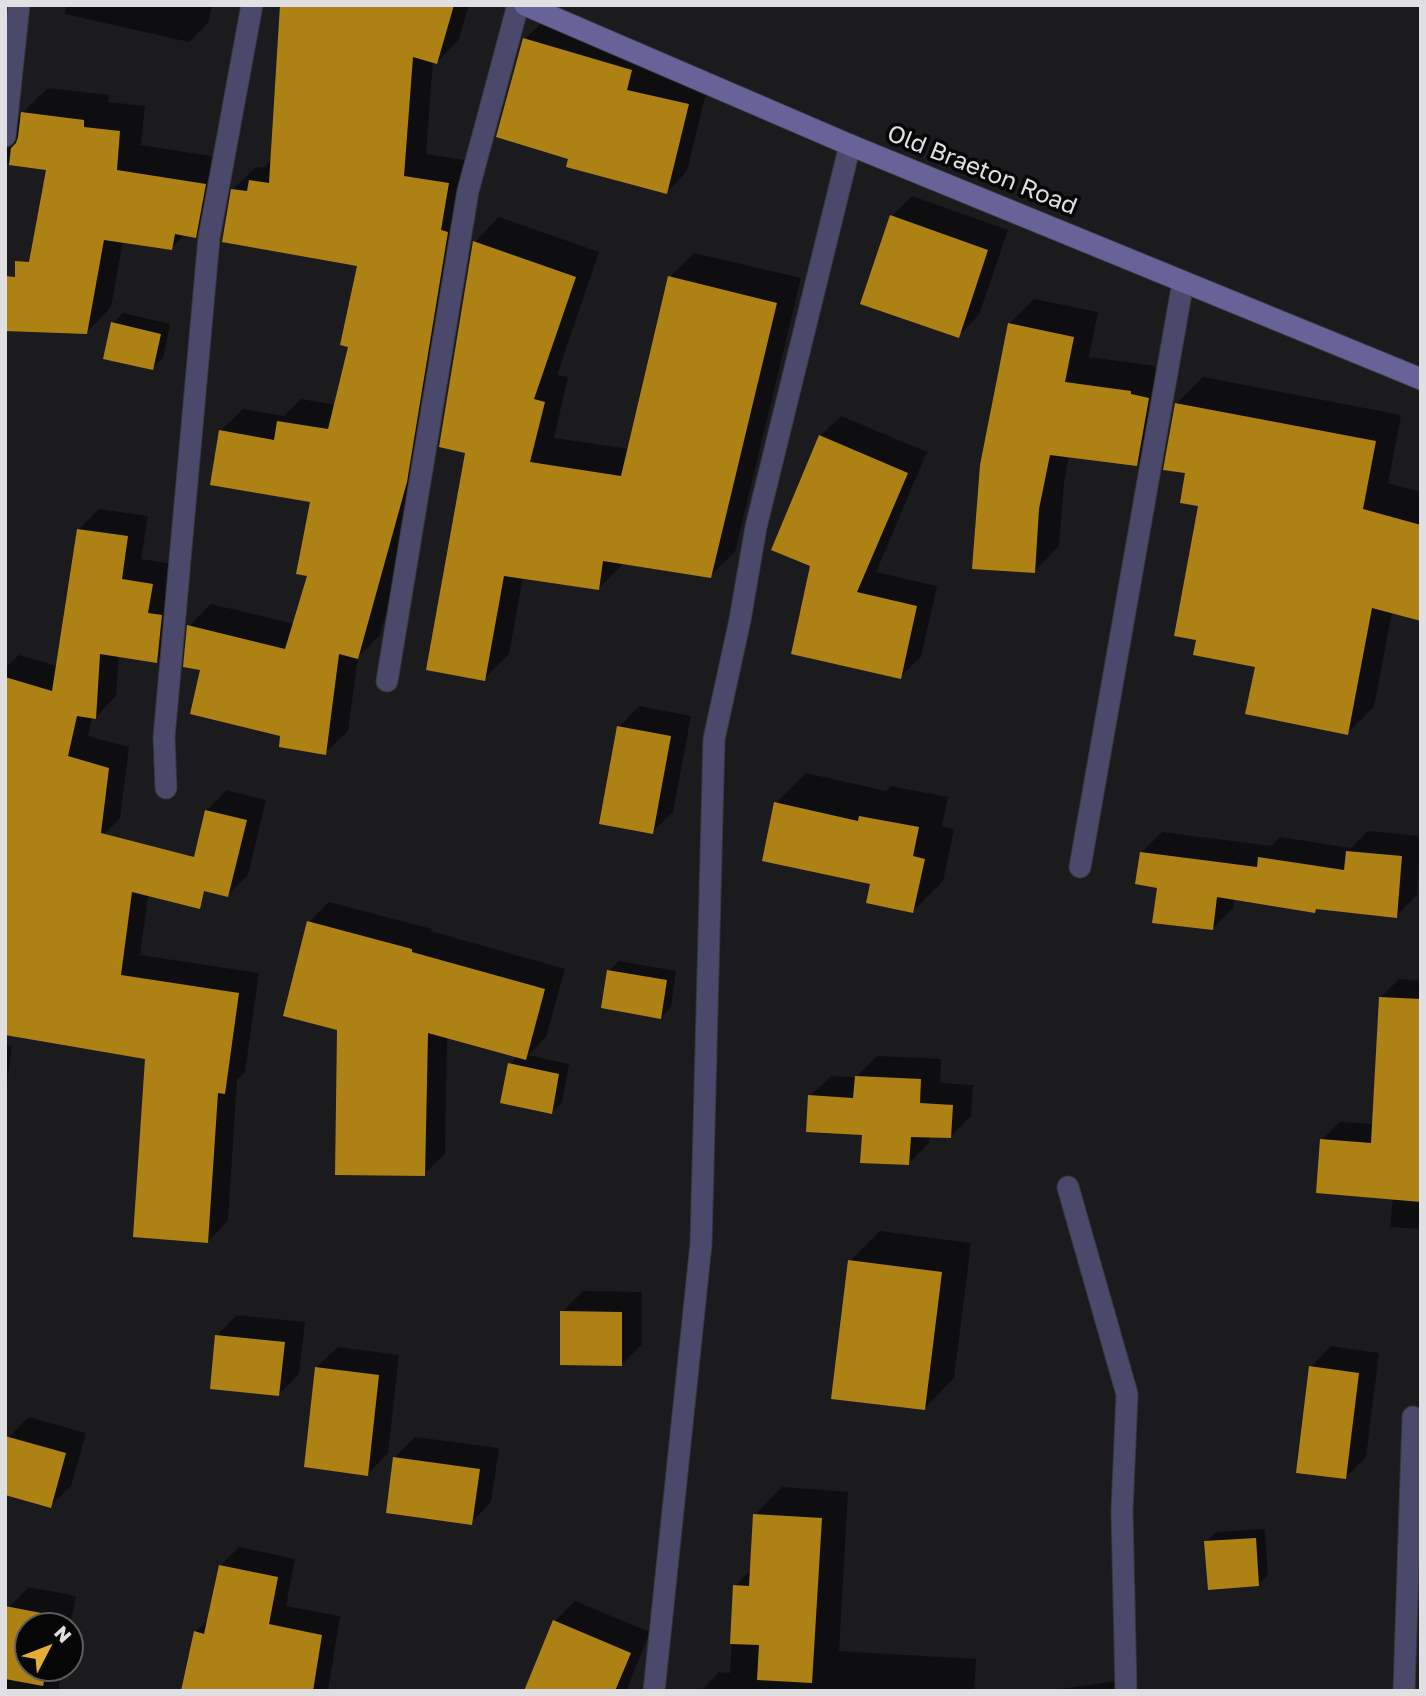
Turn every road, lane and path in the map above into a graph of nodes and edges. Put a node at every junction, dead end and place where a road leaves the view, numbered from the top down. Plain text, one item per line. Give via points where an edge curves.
1 (19, 5) edge
2 (252, 5) edge
3 (518, 5) edge
4 (525, 5) edge
5 (5, 136) edge
6 (850, 145) junction
7 (1183, 282) junction
8 (1421, 379) edge
9 (387, 681) dead end
10 (166, 788) dead end
11 (1080, 867) dead end
12 (1069, 1187) dead end
13 (1413, 1417) dead end
14 (654, 1691) edge
15 (1126, 1691) edge
16 (1404, 1691) edge

1 - 5 street
2 - 10 street via 209,238 164,737
3 - 9 street via 468,191
4 - 6 street, Old Braeton Road
6 - 7 street, Old Braeton Road
6 - 14 street via 756,527 714,739 701,1244
7 - 8 street, Old Braeton Road
7 - 11 street
12 - 15 street via 1127,1394 1122,1511
13 - 16 street

